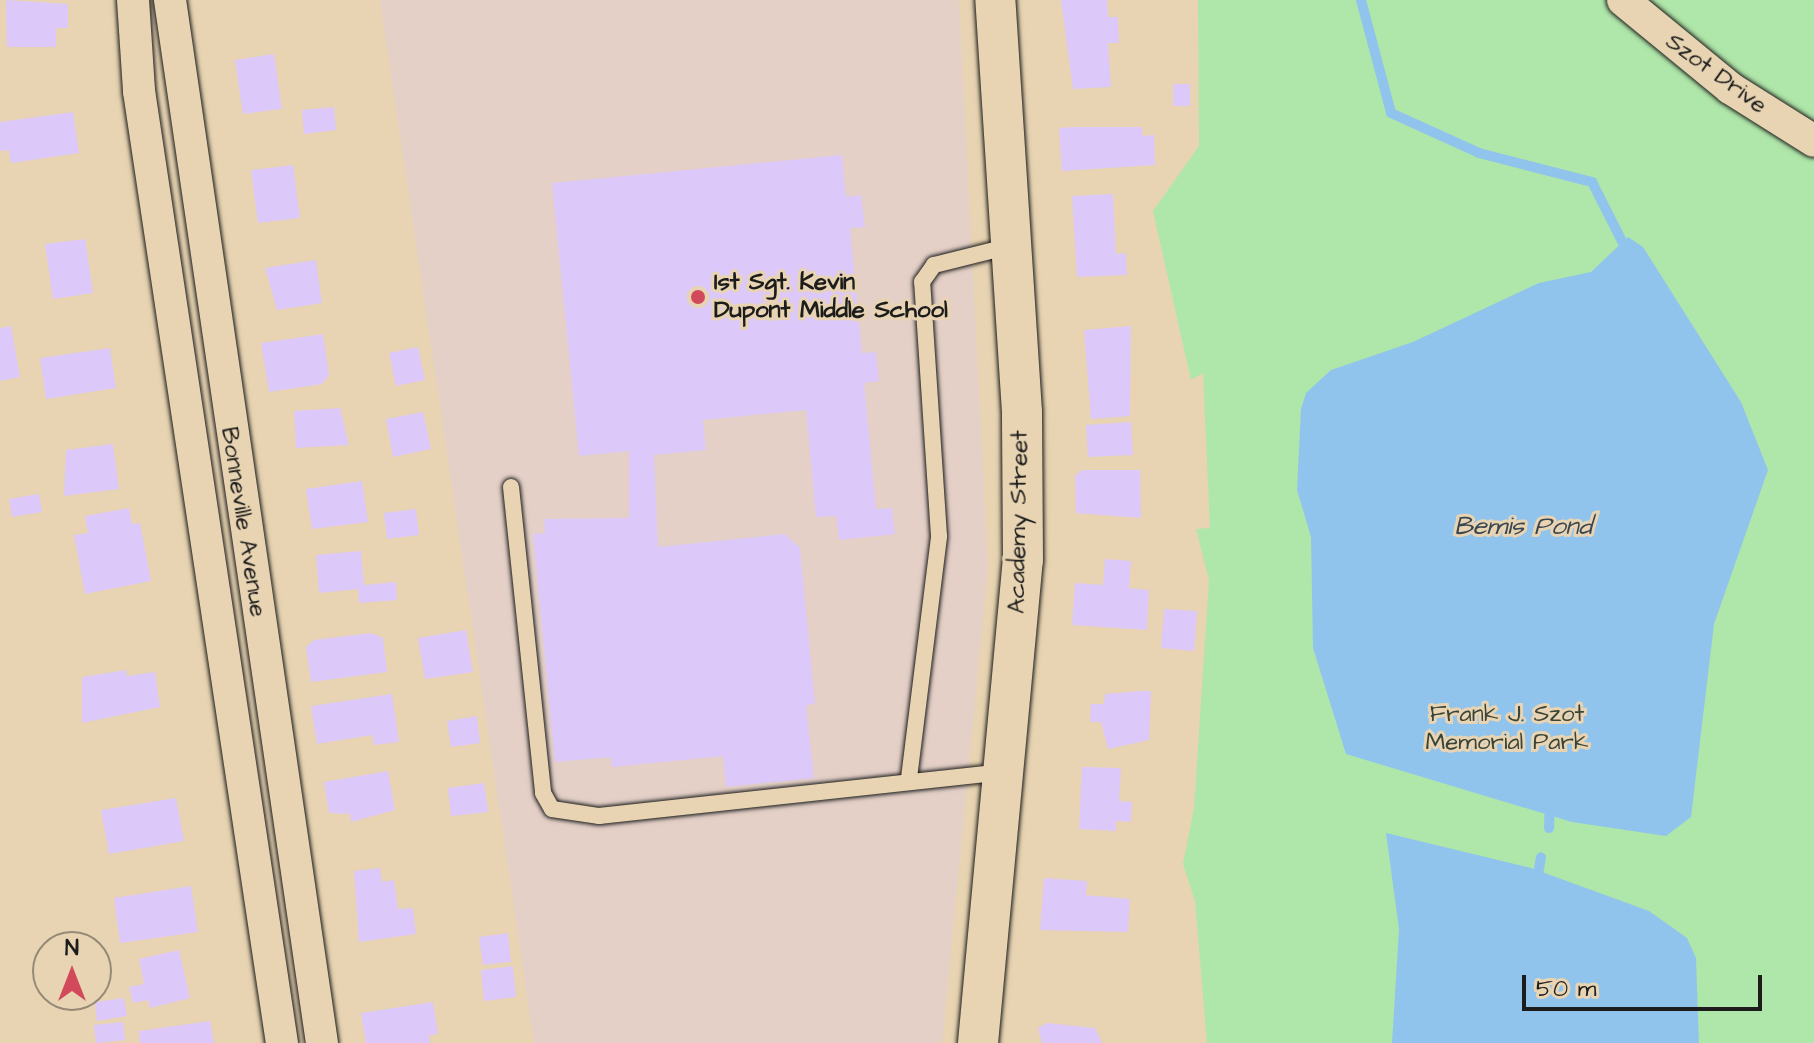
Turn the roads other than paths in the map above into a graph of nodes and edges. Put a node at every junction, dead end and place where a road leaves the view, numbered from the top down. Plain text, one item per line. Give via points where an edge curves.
1 (133, 0) edge
2 (170, 0) edge
3 (995, 0) edge
4 (1623, 0) edge
5 (1814, 141) edge
6 (1010, 246) junction
7 (511, 487) dead end
8 (1003, 772) junction
9 (909, 778) junction
10 (282, 1043) edge
11 (322, 1043) edge
12 (978, 1043) edge

1 - 10 street, Bonneville Avenue via 139,91
2 - 11 street, Bonneville Avenue
3 - 6 street, Academy Street
4 - 5 street, Szot Drive via 1730,88
6 - 8 street, Academy Street via 1023,560
6 - 9 lane via 934,265 922,282 939,536
7 - 9 lane via 543,793 552,809 599,816
8 - 9 lane
8 - 12 street, Academy Street

